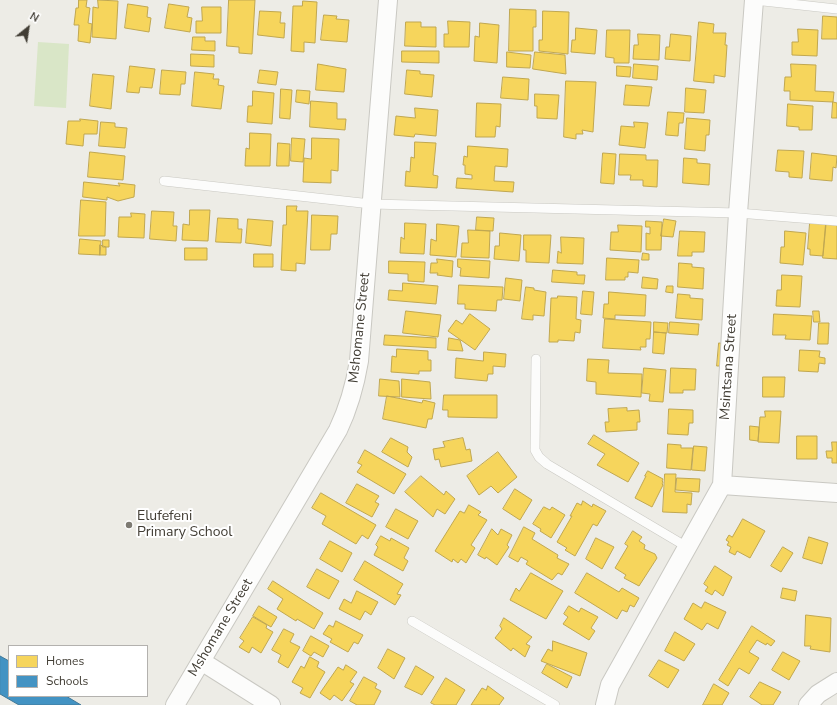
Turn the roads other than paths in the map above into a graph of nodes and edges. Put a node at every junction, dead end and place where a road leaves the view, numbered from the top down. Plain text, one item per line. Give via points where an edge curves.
1 (388, 0) edge
2 (746, 0) edge
3 (754, 0) edge
4 (837, 9) edge
5 (164, 182) dead end
6 (372, 204) junction
7 (738, 213) junction
8 (837, 221) edge
9 (536, 359) dead end
10 (722, 485) junction
11 (837, 493) edge
12 (687, 547) junction
13 (412, 621) dead end
14 (201, 661) junction
15 (837, 682) edge
16 (175, 705) edge
17 (271, 705) edge
18 (555, 705) edge
19 (605, 705) edge
20 (808, 705) edge

1 - 6 street, Mshomane Street
2 - 3 street
3 - 4 lane
3 - 7 street, Msintsana Street
5 - 6 lane
6 - 7 lane
6 - 14 street, Mshomane Street via 359,361 354,390 346,414
7 - 8 lane
7 - 10 street, Msintsana Street
9 - 12 lane via 535,450 539,457
10 - 11 street
10 - 12 street, Msintsana Street
12 - 19 street, Msintsana Street via 610,685
13 - 18 lane
14 - 16 street, Mshomane Street
14 - 17 street
15 - 20 street via 818,694

